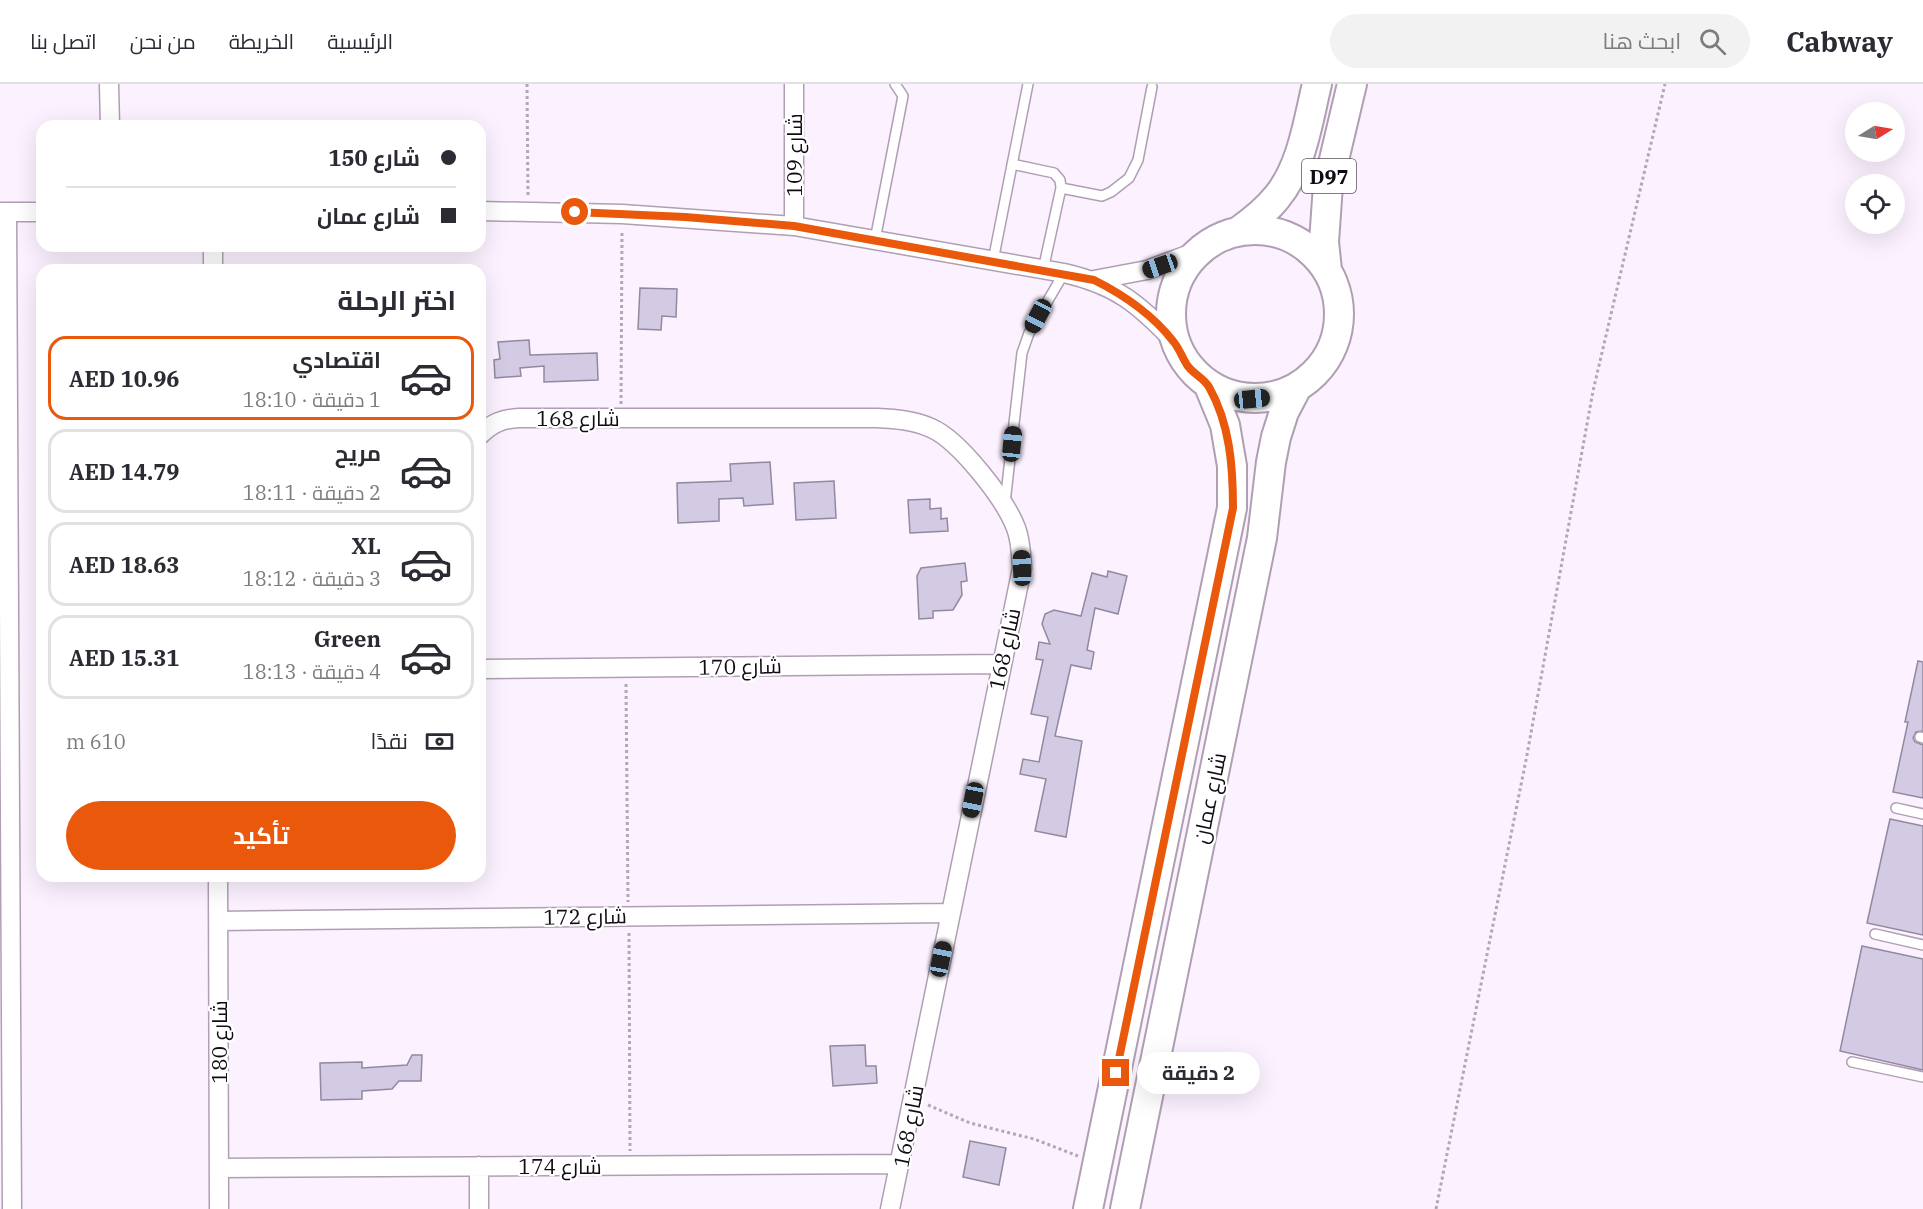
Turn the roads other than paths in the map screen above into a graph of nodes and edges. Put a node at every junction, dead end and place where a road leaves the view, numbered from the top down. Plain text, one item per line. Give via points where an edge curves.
1 (109, 84) edge
2 (895, 84) edge
3 (1029, 84) edge
4 (1317, 84) edge
5 (1352, 84) edge
6 (795, 87) edge
7 (1152, 87) dead end
8 (110, 120) edge
9 (1012, 164) junction
10 (1060, 188) junction
11 (486, 211) edge
12 (3, 212) edge
13 (36, 212) edge
14 (794, 226) junction
15 (1239, 231) junction
16 (875, 240) junction
17 (1198, 251) junction
18 (993, 261) junction
19 (1043, 270) junction
20 (1327, 270) junction
21 (1064, 273) junction
22 (1094, 280) junction
23 (1175, 342) junction
24 (1209, 386) junction
25 (1296, 389) junction
26 (4, 412) edge
27 (486, 428) edge
28 (1005, 507) junction
29 (4, 577) edge
30 (1001, 664) junction
31 (486, 669) edge
32 (1896, 808) dead end
33 (1923, 814) edge
34 (218, 882) edge
35 (951, 913) junction
36 (219, 921) junction
37 (1875, 934) dead end
38 (1923, 945) edge
39 (1852, 1062) dead end
40 (1923, 1077) edge
41 (6, 1103) edge
42 (900, 1164) junction
43 (479, 1166) junction
44 (219, 1168) junction
45 (12, 1209) edge
46 (219, 1209) edge
47 (479, 1209) edge
48 (890, 1209) edge
49 (1088, 1209) edge
50 (1125, 1209) edge

1 - 8 street
2 - 16 lane via 903,96
3 - 9 lane
4 - 15 main road, D97 via 1292,173 1260,216
5 - 20 main road, D97 via 1328,185 1324,242
6 - 14 street, شارع 109
7 - 10 lane via 1138,160 1129,178 1102,196
9 - 10 lane via 1054,173
9 - 18 lane
10 - 19 lane
11 - 14 street via 622,214
12 - 13 street
12 - 26 street
14 - 16 street
15 - 17 main road via 1217,238
15 - 20 main road via 1264,230 1289,237 1311,250
16 - 18 street
17 - 22 street via 1147,270
17 - 23 main road via 1182,270 1173,293 1170,318
18 - 19 street
19 - 21 street
20 - 25 main road via 1336,291 1336,336 1328,357
21 - 22 street
21 - 28 lane via 1029,333 1022,353
22 - 23 street via 1138,306
23 - 24 main road via 1188,367
24 - 25 main road via 1252,399
24 - 49 main road, شارع عمان via 1227,435 1233,466 1233,508
25 - 50 main road, شارع عمان via 1276,437 1262,538
26 - 29 street
27 - 28 street, شارع 168 via 504,418 905,419 933,428 956,444
28 - 30 street, شارع 168 via 1018,536 1022,568
29 - 41 street
30 - 31 street, شارع 170
30 - 35 street, شارع 168
32 - 33 lane
34 - 36 street, شارع 180
35 - 36 street, شارع 172
35 - 42 street, شارع 168
36 - 44 street, شارع 180
37 - 38 lane
39 - 40 lane
41 - 45 street
42 - 43 street, شارع 174
42 - 48 street, شارع 168
43 - 44 street, شارع 174
43 - 47 street
44 - 46 street, شارع 180

